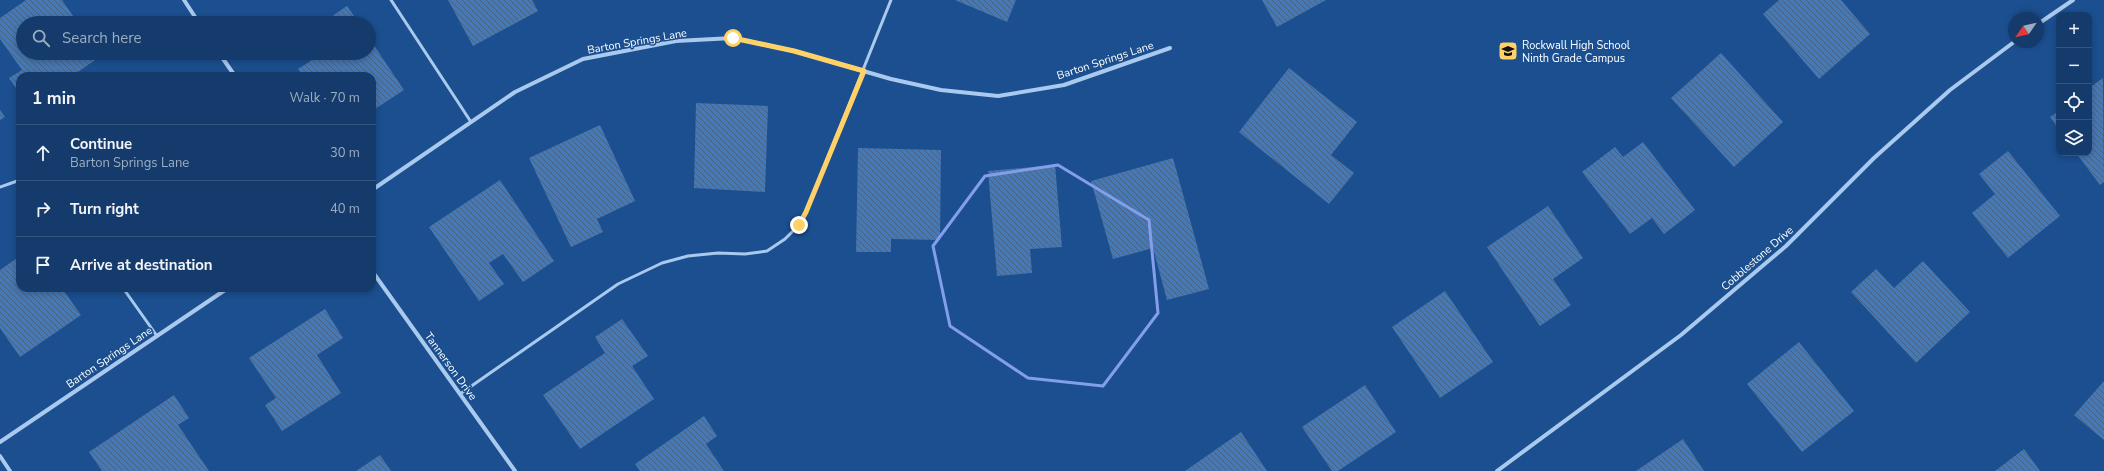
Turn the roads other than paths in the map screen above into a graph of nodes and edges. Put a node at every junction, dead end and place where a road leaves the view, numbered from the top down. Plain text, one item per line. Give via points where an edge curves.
1 (184, 0) edge
2 (391, 0) edge
3 (892, 0) edge
4 (2073, 0) edge
5 (194, 16) edge
6 (2044, 20) edge
7 (2008, 46) edge
8 (1170, 48) dead end
9 (224, 60) edge
10 (864, 71) junction
11 (232, 72) edge
12 (471, 122) junction
13 (16, 181) edge
14 (0, 187) edge
15 (376, 187) edge
16 (376, 277) edge
17 (126, 292) edge
18 (222, 292) edge
19 (157, 336) junction
20 (460, 394) junction
21 (0, 442) edge
22 (0, 456) edge
23 (10, 471) edge
24 (515, 471) edge
25 (1497, 471) edge

1 - 5 street
2 - 12 lane
3 - 10 lane
4 - 6 street
7 - 25 street, Cobblestone Drive via 1950,90 1874,158 1786,246 1681,335
8 - 10 street, Barton Springs Lane via 1064,85 998,96 941,90
9 - 11 street
10 - 12 street, Barton Springs Lane via 794,51 733,38 676,41 583,59 515,92
10 - 20 lane via 806,212 799,225 784,239 767,251 688,256 662,263 632,277 581,309
12 - 15 street, Barton Springs Lane
13 - 14 lane
16 - 20 street, Tannerson Drive
17 - 19 lane
18 - 19 street, Barton Springs Lane
19 - 21 street, Barton Springs Lane
20 - 24 street, Tannerson Drive
22 - 23 street

